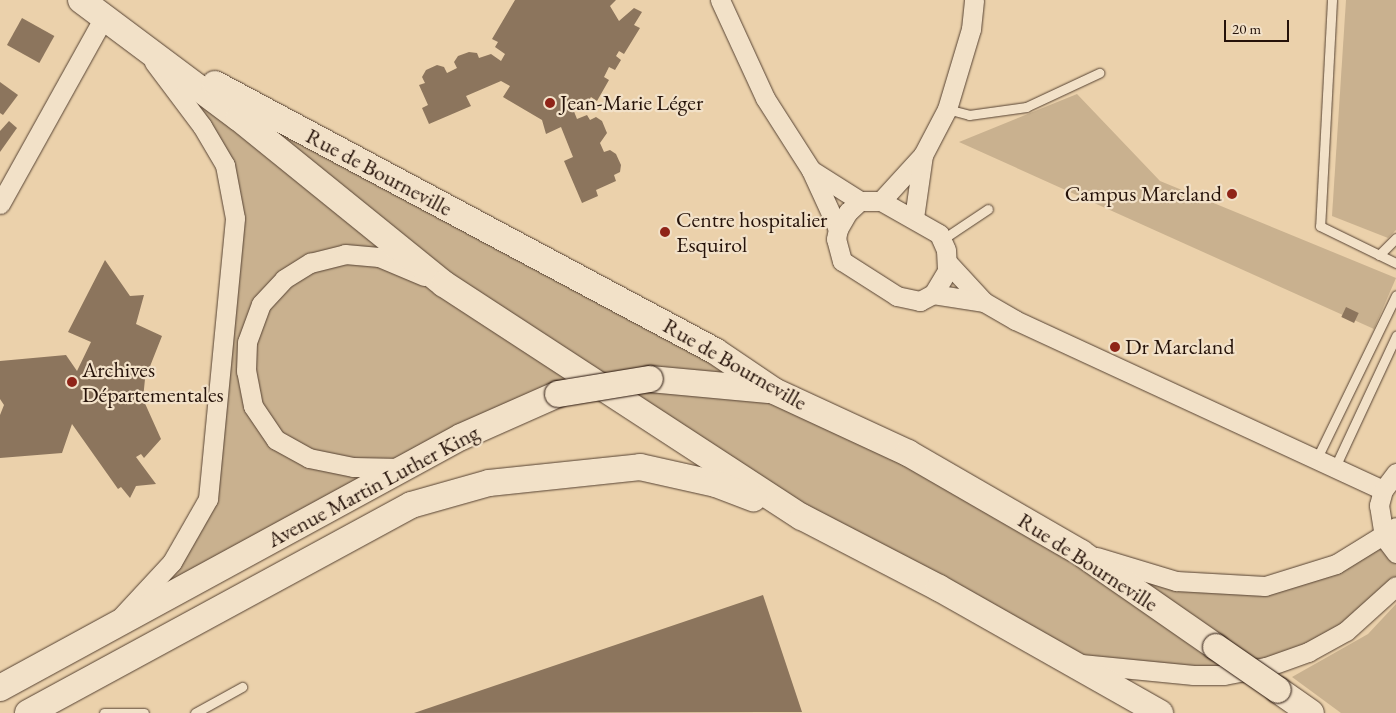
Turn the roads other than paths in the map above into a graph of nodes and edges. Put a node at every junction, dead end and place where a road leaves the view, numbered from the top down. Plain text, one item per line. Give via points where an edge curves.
1 (81, 0) edge
2 (720, 0) edge
3 (974, 0) edge
4 (1332, 0) edge
5 (104, 17) junction
6 (141, 45) junction
7 (1099, 73) dead end
8 (947, 109) junction
9 (923, 155) junction
10 (811, 170) junction
11 (881, 200) junction
12 (860, 201) junction
13 (0, 204) edge
14 (988, 210) dead end
15 (914, 218) junction
16 (838, 229) junction
17 (1396, 238) edge
18 (943, 239) junction
19 (1379, 255) junction
20 (947, 262) junction
21 (1396, 263) edge
22 (444, 284) junction
23 (933, 294) junction
24 (1396, 295) edge
25 (984, 302) junction
26 (1396, 336) edge
27 (774, 391) junction
28 (1339, 416) junction
29 (1354, 424) junction
30 (1317, 458) junction
31 (1336, 467) junction
32 (407, 469) junction
33 (1396, 472) edge
34 (1383, 490) junction
35 (802, 517) junction
36 (1390, 532) edge
37 (1082, 553) junction
38 (1396, 553) edge
39 (1396, 586) edge
40 (115, 624) junction
41 (1075, 664) junction
42 (42, 665) junction
43 (0, 676) edge
44 (242, 687) dead end
45 (0, 688) edge
46 (28, 713) edge
47 (104, 713) edge
48 (144, 713) edge
49 (195, 713) edge
50 (1160, 713) edge
51 (1311, 713) edge

1 - 5 main road, Rue de Bourneville
2 - 10 street via 765,98
3 - 8 street via 971,29
4 - 19 lane via 1320,226
5 - 6 main road, Rue de Bourneville
5 - 13 street
6 - 22 main road, Rue de Bourneville via 239,118
6 - 27 main road, Rue de Bourneville via 715,351
6 - 40 street via 202,126 225,165 235,218 208,499 172,562
7 - 8 lane via 1026,107 969,114
8 - 9 street
9 - 11 street
9 - 15 street
10 - 12 street
10 - 16 street
11 - 12 street
11 - 15 street
12 - 16 street via 848,212
14 - 18 lane
15 - 18 street
16 - 23 street via 836,239 842,261 897,296 920,301
17 - 19 lane
18 - 20 street
19 - 21 lane
20 - 23 street via 945,278
20 - 25 street
22 - 32 street via 379,256 345,254 310,263 284,278 261,304 247,342 246,371 252,406 276,440 309,458 353,467
22 - 35 main road, Rue de Bourneville
23 - 25 street
24 - 28 lane
25 - 30 street
26 - 29 lane
27 - 32 main road, Avenue Martin Luther King, bridge via 650,379 558,394 461,437
27 - 37 main road, Rue de Bourneville via 908,453
28 - 29 lane
28 - 30 lane
29 - 31 lane
30 - 31 street
31 - 34 street
32 - 40 main road, Avenue Martin Luther King
33 - 34 street
34 - 36 street via 1379,521
35 - 41 main road, Rue de Bourneville
35 - 46 main road, Avenue Martin Luther King via 716,484 640,467 489,483 411,505
36 - 37 street via 1336,564 1265,586 1176,581
36 - 38 street
37 - 51 main road, Rue de Bourneville, bridge
39 - 41 street via 1346,631 1308,652 1266,667 1224,675
40 - 42 main road, Avenue Martin Luther King
41 - 50 main road, Rue de Bourneville
42 - 43 lane
42 - 45 main road, Avenue Martin Luther King
44 - 49 lane
47 - 48 lane

